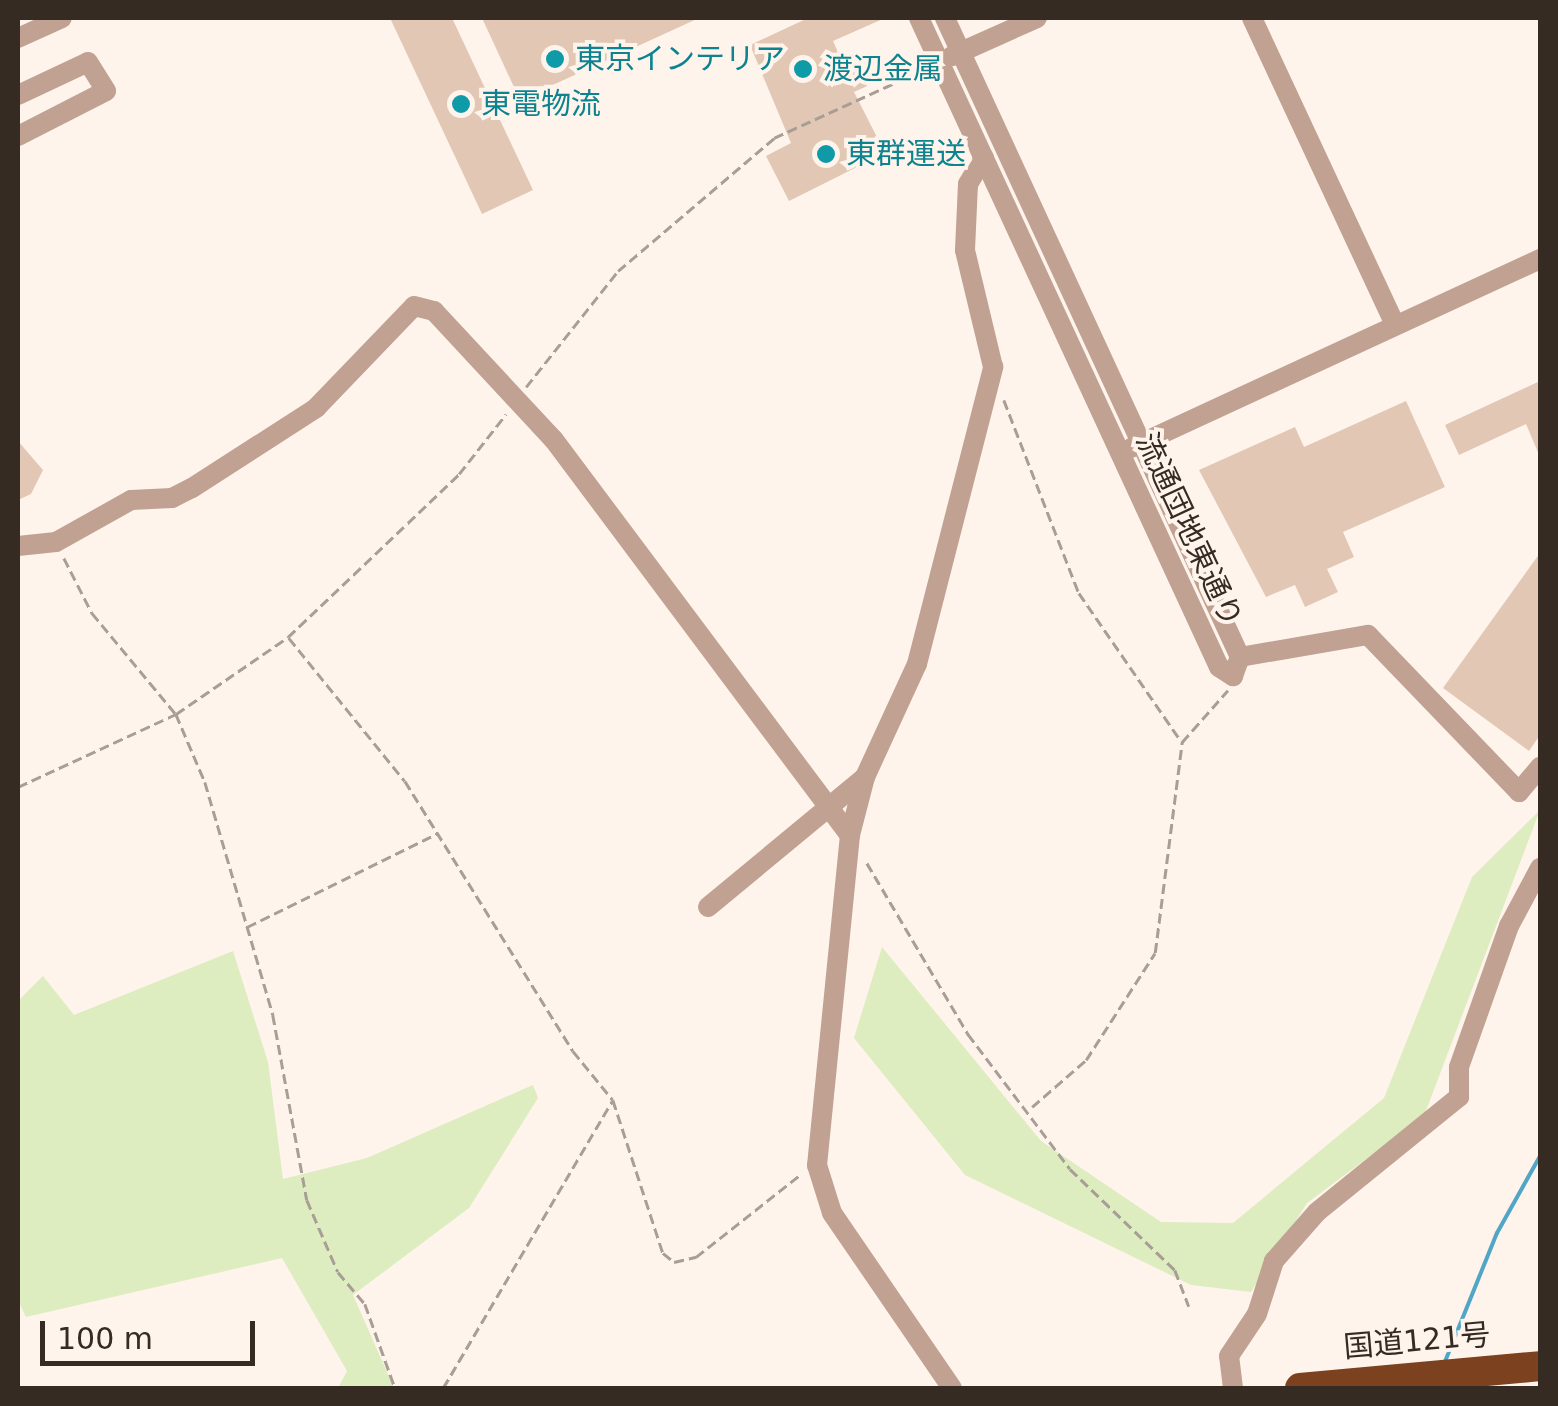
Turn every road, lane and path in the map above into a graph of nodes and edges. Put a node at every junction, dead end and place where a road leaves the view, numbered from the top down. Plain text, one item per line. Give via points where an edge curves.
1 (62, 18) edge
2 (920, 18) edge
3 (946, 18) edge
4 (1037, 18) edge
5 (1252, 18) edge
6 (18, 38) edge
7 (962, 52) junction
8 (940, 62) junction
9 (18, 94) edge
10 (18, 136) edge
11 (984, 157) junction
12 (1540, 259) edge
13 (1395, 325) junction
14 (994, 366) junction
15 (518, 398) junction
16 (1142, 442) junction
17 (1120, 453) junction
18 (56, 542) junction
19 (18, 546) edge
20 (288, 637) junction
21 (1236, 666) junction
22 (176, 714) junction
23 (1182, 742) junction
24 (1540, 767) edge
25 (864, 777) junction
26 (18, 787) edge
27 (826, 804) junction
28 (438, 833) junction
29 (850, 836) junction
30 (1540, 868) edge
31 (708, 907) dead end
32 (247, 928) junction
33 (613, 1100) junction
34 (1031, 1108) junction
35 (817, 1164) junction
36 (1188, 1306) dead end
37 (1540, 1366) edge
38 (396, 1388) edge
39 (443, 1388) edge
40 (952, 1388) edge
41 (1233, 1388) edge
42 (1300, 1388) edge

1 - 6 street
2 - 8 street, 流通団地東通り
3 - 7 street, 流通団地東通り
4 - 7 street
5 - 13 street
7 - 8 street
7 - 16 street, 流通団地東通り
8 - 11 street, 流通団地東通り
8 - 15 path via 774,138 618,271
9 - 10 street via 88,62 106,91
11 - 14 street via 968,184 965,250
11 - 17 street, 流通団地東通り
12 - 13 street
13 - 16 street
14 - 23 path via 1036,497 1079,594
14 - 25 street via 917,664
15 - 18 street via 434,311 414,306 316,408 172,498 131,500
15 - 20 path via 459,474
15 - 27 street
16 - 17 street
16 - 21 street, 流通団地東通り
17 - 21 street, 流通団地東通り via 1219,667
18 - 19 street
18 - 22 path via 92,613
20 - 22 path
20 - 28 path
21 - 23 path via 1207,722
21 - 24 street via 1368,635 1519,792
22 - 26 path
22 - 32 path
23 - 34 path via 1155,953 1086,1060
25 - 27 street
25 - 29 street
27 - 29 street
27 - 31 street
28 - 32 path
28 - 33 path via 572,1052
29 - 34 path via 968,1034
29 - 35 street
30 - 41 street via 1510,926 1459,1068 1460,1097 1317,1212 1274,1260 1257,1314 1228,1356
32 - 38 path via 274,1015 307,1200 338,1272 365,1304
33 - 35 path via 664,1253 674,1262 696,1257
33 - 39 path
34 - 36 path via 1070,1169 1175,1270
35 - 40 street via 832,1213
37 - 42 highway, 国道121号

